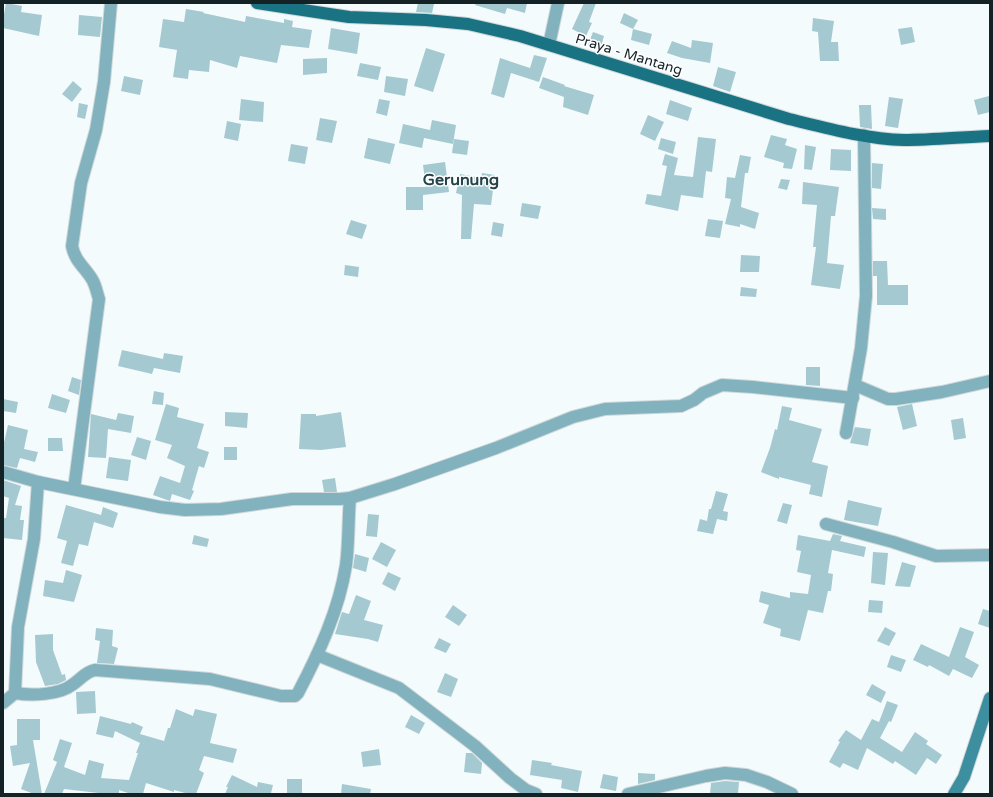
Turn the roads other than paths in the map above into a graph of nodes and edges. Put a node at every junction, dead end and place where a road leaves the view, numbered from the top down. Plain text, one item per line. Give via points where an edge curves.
1 (112, 3) edge
2 (256, 3) edge
3 (558, 3) edge
4 (549, 45) junction
5 (864, 135) junction
6 (990, 136) edge
7 (990, 380) edge
8 (855, 385) junction
9 (853, 398) junction
10 (846, 433) dead end
11 (3, 472) edge
12 (38, 482) junction
13 (74, 489) junction
14 (350, 498) junction
15 (826, 524) dead end
16 (990, 555) edge
17 (317, 655) junction
18 (15, 693) junction
19 (990, 698) edge
20 (3, 704) edge
21 (536, 794) edge
22 (628, 794) edge
23 (792, 794) edge
24 (954, 794) edge

1 - 13 street via 96,130 81,183 72,246 81,266 92,279 99,299
2 - 4 main road, Praya - Mantang via 349,17 468,24
3 - 4 street
4 - 5 main road, Praya - Mantang via 789,119
5 - 6 main road, Praya - Mantang via 904,140
5 - 8 street via 866,296
7 - 8 street via 942,392 896,399 888,399
8 - 9 street
9 - 10 street
9 - 14 street via 722,385 680,406 605,409 573,417 496,448
11 - 12 street
12 - 13 street
12 - 18 street via 34,540 18,628
13 - 14 street via 160,507 196,511 292,499
14 - 17 street via 344,576 332,620
15 - 16 street via 929,554 949,557
17 - 18 street via 294,697 210,679 95,670 64,689 39,694
17 - 21 street via 399,688 469,742 510,778
18 - 20 street
19 - 24 street via 964,778
22 - 23 street via 725,773 746,775

